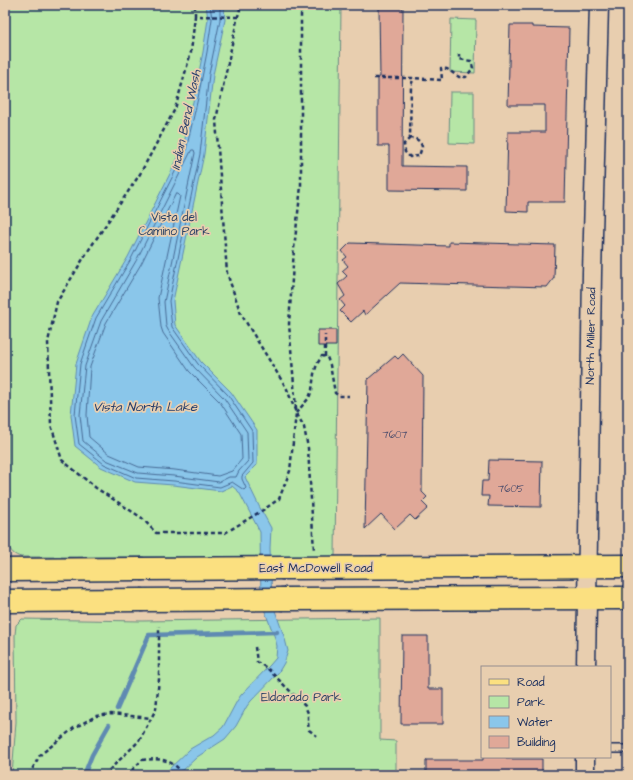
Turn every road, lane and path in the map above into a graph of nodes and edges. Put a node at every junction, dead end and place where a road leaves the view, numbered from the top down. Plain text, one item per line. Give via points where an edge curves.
1 (195, 5) edge
2 (241, 5) edge
3 (301, 5) edge
4 (599, 5) edge
5 (195, 16) junction
6 (238, 18) junction
7 (459, 54) dead end
8 (374, 78) dead end
9 (414, 78) junction
10 (410, 138) junction
11 (326, 335) dead end
12 (325, 356) junction
13 (349, 396) dead end
14 (296, 413) junction
15 (314, 553) dead end
16 (587, 566) junction
17 (628, 566) edge
18 (5, 570) edge
19 (628, 598) edge
20 (587, 599) junction
21 (5, 601) edge
22 (159, 628) dead end
23 (255, 647) dead end
24 (586, 666) edge
25 (151, 718) junction
26 (317, 736) dead end
27 (611, 749) edge
28 (628, 749) edge
29 (585, 758) edge
30 (183, 774) edge
31 (29, 775) edge
32 (104, 775) edge
33 (127, 775) edge
34 (585, 775) edge

1 - 5 path
2 - 6 path
3 - 14 path via 301,186 290,324
4 - 16 street, North Miller Road
5 - 6 path
5 - 14 path via 191,52 175,109 140,174 57,302 48,342 52,425 62,460 96,488 142,518 156,534 224,533 278,499 290,471
6 - 14 path via 216,120 227,273 241,314 287,390
7 - 9 path via 459,59 471,61 473,68 466,77 459,77 441,68 442,80
8 - 9 path
9 - 10 path via 411,85
10 - 10 path via 421,142 419,156 410,157 405,152 404,144
11 - 12 path
12 - 13 path via 330,365 335,393
12 - 14 path via 322,356 317,364 309,398
14 - 15 path via 304,427 308,448
16 - 17 main road, East McDowell Road
16 - 18 main road, East McDowell Road, bridge
16 - 20 street, North Miller Road
19 - 20 main road
20 - 21 main road, bridge
20 - 24 street, North Miller Road
22 - 25 path via 159,679 156,708
23 - 26 path via 257,662 267,668 305,706 309,730
25 - 31 path via 111,714 96,716 74,728 40,755
25 - 32 path via 139,741
27 - 28 lane
29 - 34 street
30 - 33 path via 169,761 157,758 142,760

